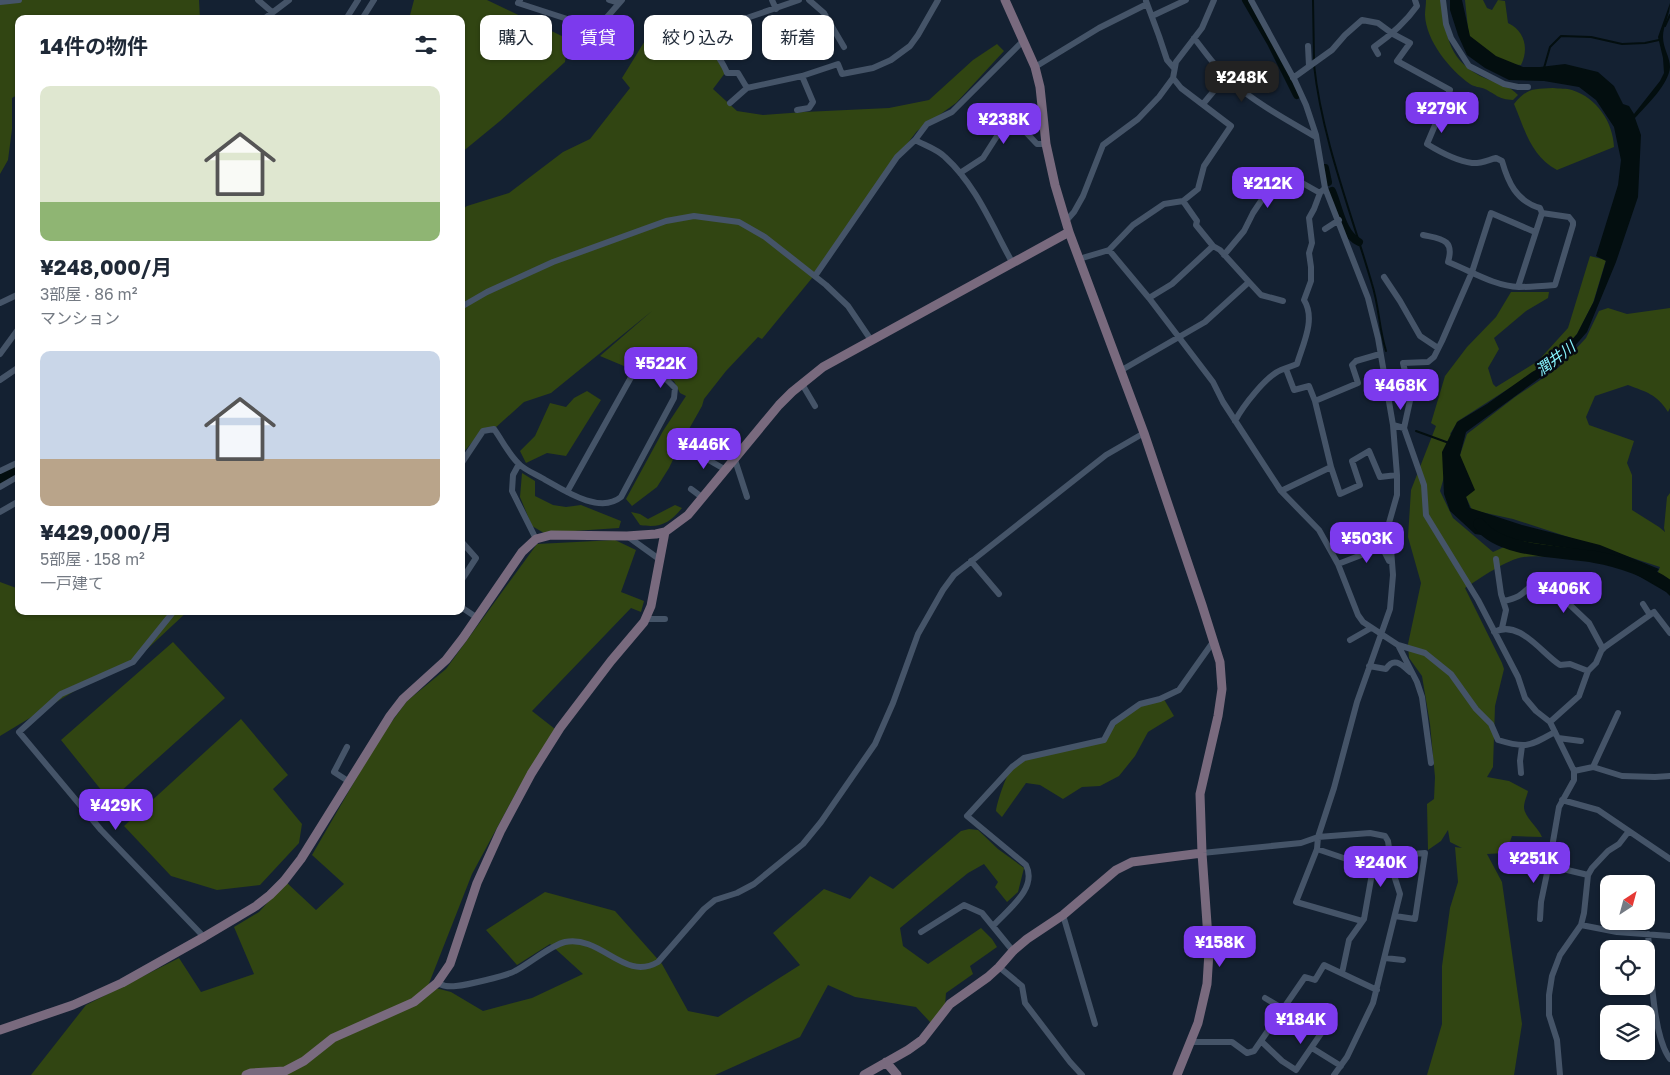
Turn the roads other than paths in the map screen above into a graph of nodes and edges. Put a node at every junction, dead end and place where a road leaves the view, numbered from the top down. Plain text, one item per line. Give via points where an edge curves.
1 (19, 0) edge
2 (258, 0) edge
3 (289, 0) edge
4 (358, 0) edge
5 (374, 0) edge
6 (520, 0) edge
7 (608, 0) edge
8 (772, 0) edge
9 (799, 0) edge
10 (809, 0) edge
11 (938, 0) edge
12 (1005, 0) edge
13 (1186, 0) edge
14 (1214, 0) edge
15 (1251, 0) edge
16 (1415, 0) edge
17 (1442, 0) edge
18 (0, 2) edge
19 (621, 2) edge
20 (1146, 2) edge
21 (776, 9) junction
22 (272, 12) junction
23 (269, 15) edge
24 (349, 15) edge
25 (365, 15) edge
26 (1152, 16) junction
27 (1393, 34) junction
28 (1194, 38) junction
29 (1024, 40) junction
30 (1308, 46) dead end
31 (844, 47) dead end
32 (1378, 54) dead end
33 (1310, 66) junction
34 (1035, 67) junction
35 (1174, 68) junction
36 (802, 76) junction
37 (1173, 78) junction
38 (1293, 78) junction
39 (1528, 87) dead end
40 (747, 88) junction
41 (1213, 92) dead end
42 (730, 103) dead end
43 (1203, 104) junction
44 (797, 110) dead end
45 (1316, 137) junction
46 (915, 140) junction
47 (1046, 144) junction
48 (960, 173) junction
49 (1322, 190) junction
50 (1183, 201) junction
51 (1542, 213) junction
52 (1066, 220) junction
53 (1339, 220) junction
54 (1325, 229) dead end
55 (1069, 232) junction
56 (1535, 232) junction
57 (1423, 235) dead end
58 (1213, 246) junction
59 (1109, 250) junction
60 (1224, 255) junction
61 (1079, 259) junction
62 (1012, 262) junction
63 (1472, 272) junction
64 (815, 276) junction
65 (1384, 277) dead end
66 (1248, 282) junction
67 (1518, 287) junction
68 (15, 296) edge
69 (1149, 298) junction
70 (1283, 300) dead end
71 (0, 303) edge
72 (465, 305) edge
73 (15, 333) edge
74 (1180, 337) junction
75 (871, 340) junction
76 (1438, 348) junction
77 (0, 354) edge
78 (1380, 354) junction
79 (1286, 369) junction
80 (15, 371) edge
81 (1120, 371) junction
82 (0, 380) edge
83 (802, 384) junction
84 (1315, 401) junction
85 (815, 406) dead end
86 (1235, 421) junction
87 (1392, 425) junction
88 (1404, 428) junction
89 (1144, 433) junction
90 (693, 451) dead end
91 (465, 458) edge
92 (735, 460) junction
93 (15, 464) edge
94 (519, 464) junction
95 (1330, 467) junction
96 (726, 470) junction
97 (0, 471) edge
98 (1397, 475) junction
99 (15, 478) edge
100 (0, 487) edge
101 (691, 489) dead end
102 (1281, 491) junction
103 (567, 492) junction
104 (747, 496) dead end
105 (703, 498) junction
106 (15, 503) edge
107 (0, 512) edge
108 (665, 532) junction
109 (627, 536) junction
110 (536, 539) junction
111 (465, 546) edge
112 (659, 559) junction
113 (1496, 559) dead end
114 (971, 561) junction
115 (1392, 562) junction
116 (1338, 564) junction
117 (465, 575) edge
118 (1583, 577) dead end
119 (1534, 583) dead end
120 (999, 594) dead end
121 (1503, 601) junction
122 (1643, 604) dead end
123 (465, 610) edge
124 (171, 615) edge
125 (1650, 615) junction
126 (476, 617) junction
127 (645, 619) junction
128 (665, 620) dead end
129 (1371, 628) junction
130 (1502, 628) junction
131 (1494, 632) junction
132 (1670, 633) edge
133 (1380, 634) junction
134 (1350, 640) dead end
135 (1213, 642) junction
136 (1398, 645) junction
137 (1603, 648) junction
138 (1369, 666) junction
139 (1588, 671) junction
140 (1414, 675) junction
141 (1618, 713) dead end
142 (1550, 722) junction
143 (1557, 735) junction
144 (1581, 741) dead end
145 (1522, 746) junction
146 (347, 747) dead end
147 (1431, 763) dead end
148 (1593, 767) junction
149 (1574, 771) junction
150 (1521, 774) dead end
151 (1670, 776) edge
152 (348, 782) junction
153 (1562, 800) junction
154 (1629, 830) junction
155 (1318, 837) junction
156 (1317, 849) junction
157 (1202, 853) junction
158 (1551, 853) junction
159 (1670, 859) edge
160 (1392, 868) junction
161 (1588, 875) junction
162 (1064, 916) junction
163 (1395, 916) junction
164 (1540, 919) dead end
165 (1362, 921) junction
166 (1581, 925) junction
167 (992, 926) junction
168 (921, 932) dead end
169 (1648, 934) junction
170 (1670, 936) edge
171 (204, 937) junction
172 (1013, 951) junction
173 (1385, 958) junction
174 (1404, 960) dead end
175 (999, 967) junction
176 (1342, 973) junction
177 (437, 983) junction
178 (1377, 990) junction
179 (1265, 998) dead end
180 (1282, 1009) junction
181 (1095, 1024) dead end
182 (0, 1030) edge
183 (1190, 1042) junction
184 (1262, 1042) junction
185 (1312, 1048) junction
186 (1670, 1059) edge
187 (886, 1062) junction
188 (1341, 1066) junction
189 (246, 1075) edge
190 (864, 1075) edge
191 (898, 1075) edge
192 (1082, 1075) edge
193 (1177, 1075) edge
194 (1334, 1075) edge
195 (1560, 1075) edge

1 - 18 street
2 - 22 street
3 - 22 street
4 - 24 street
5 - 25 street
6 - 19 street via 518,3 595,28
7 - 19 street
8 - 21 street
9 - 21 street
10 - 31 street via 824,14
11 - 36 street via 910,46 891,60 873,68 842,74 838,64
12 - 29 street
13 - 26 street
14 - 28 street
15 - 38 street
16 - 27 street via 1417,6
17 - 39 street via 1451,38 1469,66 1504,84
20 - 26 street
20 - 34 street
21 - 40 street via 709,34 709,40 728,72 738,74
22 - 23 street
26 - 35 street via 1167,60
27 - 32 street via 1374,47
27 - 33 street via 1378,23 1362,20 1332,50
27 - 51 street via 1410,43 1397,60 1450,90 1427,144 1472,163 1496,158 1502,161 1508,183
28 - 35 street
28 - 45 street via 1231,82
29 - 34 street
29 - 46 street via 952,112 927,124
30 - 33 street
33 - 38 street
34 - 47 street
35 - 37 street
36 - 40 street
36 - 44 street via 813,102 809,108
37 - 43 street
37 - 52 street via 1138,119 1103,144 1083,196
38 - 45 street
40 - 42 street
41 - 43 street
43 - 50 street via 1231,126 1204,166 1198,189
45 - 49 street
46 - 48 street via 944,155
46 - 64 street via 897,157
47 - 48 street via 1037,144 1019,125 999,133 983,158
47 - 52 street
48 - 62 street via 986,212
49 - 53 street
49 - 60 street via 1280,171 1244,231
49 - 79 street via 1309,218 1311,281 1304,300 1309,308 1309,327 1297,364
50 - 58 street
50 - 59 street via 1164,204 1133,225
51 - 56 street
51 - 67 street via 1569,217 1573,222 1555,285
52 - 55 street
53 - 54 street
53 - 78 street via 1368,298
55 - 61 street
55 - 62 street
56 - 63 street via 1491,213
56 - 67 street
57 - 63 street via 1445,240 1451,252 1448,262
58 - 60 street
58 - 69 street via 1172,284
59 - 61 street
59 - 69 street
60 - 66 street
61 - 81 street
62 - 75 street
63 - 67 street via 1497,283
63 - 76 street
64 - 72 street via 739,222 694,216 666,221 553,262
64 - 75 street via 848,306
65 - 76 street via 1420,336
66 - 70 street via 1261,295
66 - 74 street via 1205,322
68 - 71 street
69 - 74 street
73 - 77 street
74 - 81 street
74 - 86 street via 1213,382
75 - 83 street via 823,367
76 - 88 street via 1428,362 1403,363 1411,396
78 - 84 street via 1352,365 1358,383
78 - 87 street
79 - 84 street via 1294,390 1309,386
79 - 86 street via 1280,370 1256,392
80 - 82 street
81 - 89 street
83 - 85 street
83 - 92 street via 779,405
84 - 95 street
86 - 102 street
87 - 88 street
87 - 98 street
88 - 131 street via 1424,485 1426,516
89 - 114 street via 1106,455
89 - 135 street
90 - 96 street
91 - 94 street via 483,431 494,429
92 - 96 street
92 - 104 street
93 - 97 street
94 - 103 street
94 - 110 street via 513,475 512,491
95 - 98 street via 1340,494 1360,485 1352,461 1369,451 1380,477
95 - 102 street
96 - 105 street
98 - 115 street via 1398,494 1389,523
99 - 100 street
101 - 105 street
102 - 116 street via 1318,530
103 - 103 street via 634,372 641,368 667,380 675,388 674,398 621,497 604,502 581,500
105 - 108 street via 683,520
106 - 107 street
108 - 109 street
108 - 112 street
109 - 110 street via 551,535
109 - 112 street
110 - 126 street via 522,552
111 - 117 street via 476,558
112 - 127 street via 652,606
113 - 121 street
114 - 120 street
114 - 177 street via 942,590 912,649 875,744 821,822 803,844 754,884 715,900 704,909 658,962 649,967 632,967 590,943 563,942 514,972 456,986
115 - 116 street via 1382,547
115 - 133 street via 1390,609
116 - 129 street via 1358,615
118 - 137 street via 1570,596 1570,605 1589,623
119 - 121 street via 1516,599
121 - 130 street via 1506,610
122 - 125 street
123 - 126 street
124 - 171 street via 133,662 61,694 19,732 101,830
125 - 132 street via 1654,612
125 - 137 street
126 - 152 street via 446,660 409,693 390,716
127 - 128 street
127 - 177 street via 560,728 531,774 501,830 477,884 450,964
129 - 133 street
129 - 134 street
130 - 131 street
130 - 139 street via 1527,637 1560,665 1570,664
131 - 142 street via 1518,677 1525,698
133 - 136 street
133 - 138 street
135 - 157 street via 1220,662 1222,690 1200,794
135 - 167 street via 1179,690 1140,704 1113,723 1104,740 1024,758 967,816 1029,871 1026,890
136 - 140 street
136 - 145 street via 1425,653 1451,674 1476,709 1492,724 1498,740
137 - 139 street
138 - 140 street via 1386,669 1389,664 1399,662
138 - 155 street
139 - 142 street via 1578,696
140 - 147 street via 1422,697
141 - 148 street
142 - 143 street
143 - 144 street
143 - 145 street
143 - 149 street
145 - 150 street
146 - 152 street via 334,772
148 - 149 street
148 - 151 street via 1622,776
149 - 153 street via 1574,780
152 - 171 street via 284,882 256,906
153 - 154 street via 1598,810
153 - 158 street
154 - 159 street
154 - 161 street via 1619,844 1598,860
155 - 156 street
155 - 157 street via 1300,843
155 - 160 street via 1370,833 1385,836
156 - 165 street via 1373,868
156 - 165 street via 1296,902
157 - 162 street via 1132,862 1116,870
157 - 183 street via 1209,952 1207,984
158 - 161 street via 1563,869
158 - 164 street
160 - 163 street via 1400,894
160 - 163 street via 1404,869 1412,854 1425,853 1415,919
161 - 166 street
162 - 172 street
162 - 181 street
163 - 173 street
165 - 176 street via 1349,940
166 - 169 street
166 - 195 street via 1560,955 1548,995
167 - 168 street via 982,913 964,905
167 - 172 street
169 - 170 street
169 - 186 street via 1655,1014
171 - 182 street via 95,996
172 - 175 street
173 - 174 street
173 - 178 street
175 - 187 street via 950,1004 922,1040
175 - 192 street via 1022,986 1025,1003
176 - 178 street
176 - 180 street via 1324,965 1315,980 1305,977
177 - 189 street via 414,1002 333,1038 304,1061 285,1071
178 - 188 street
179 - 180 street
180 - 184 street
180 - 185 street via 1322,1032
183 - 184 street via 1232,1042 1247,1053 1254,1051
183 - 193 street
184 - 185 street via 1296,1070
185 - 188 street
187 - 190 street
187 - 191 street
188 - 194 street

